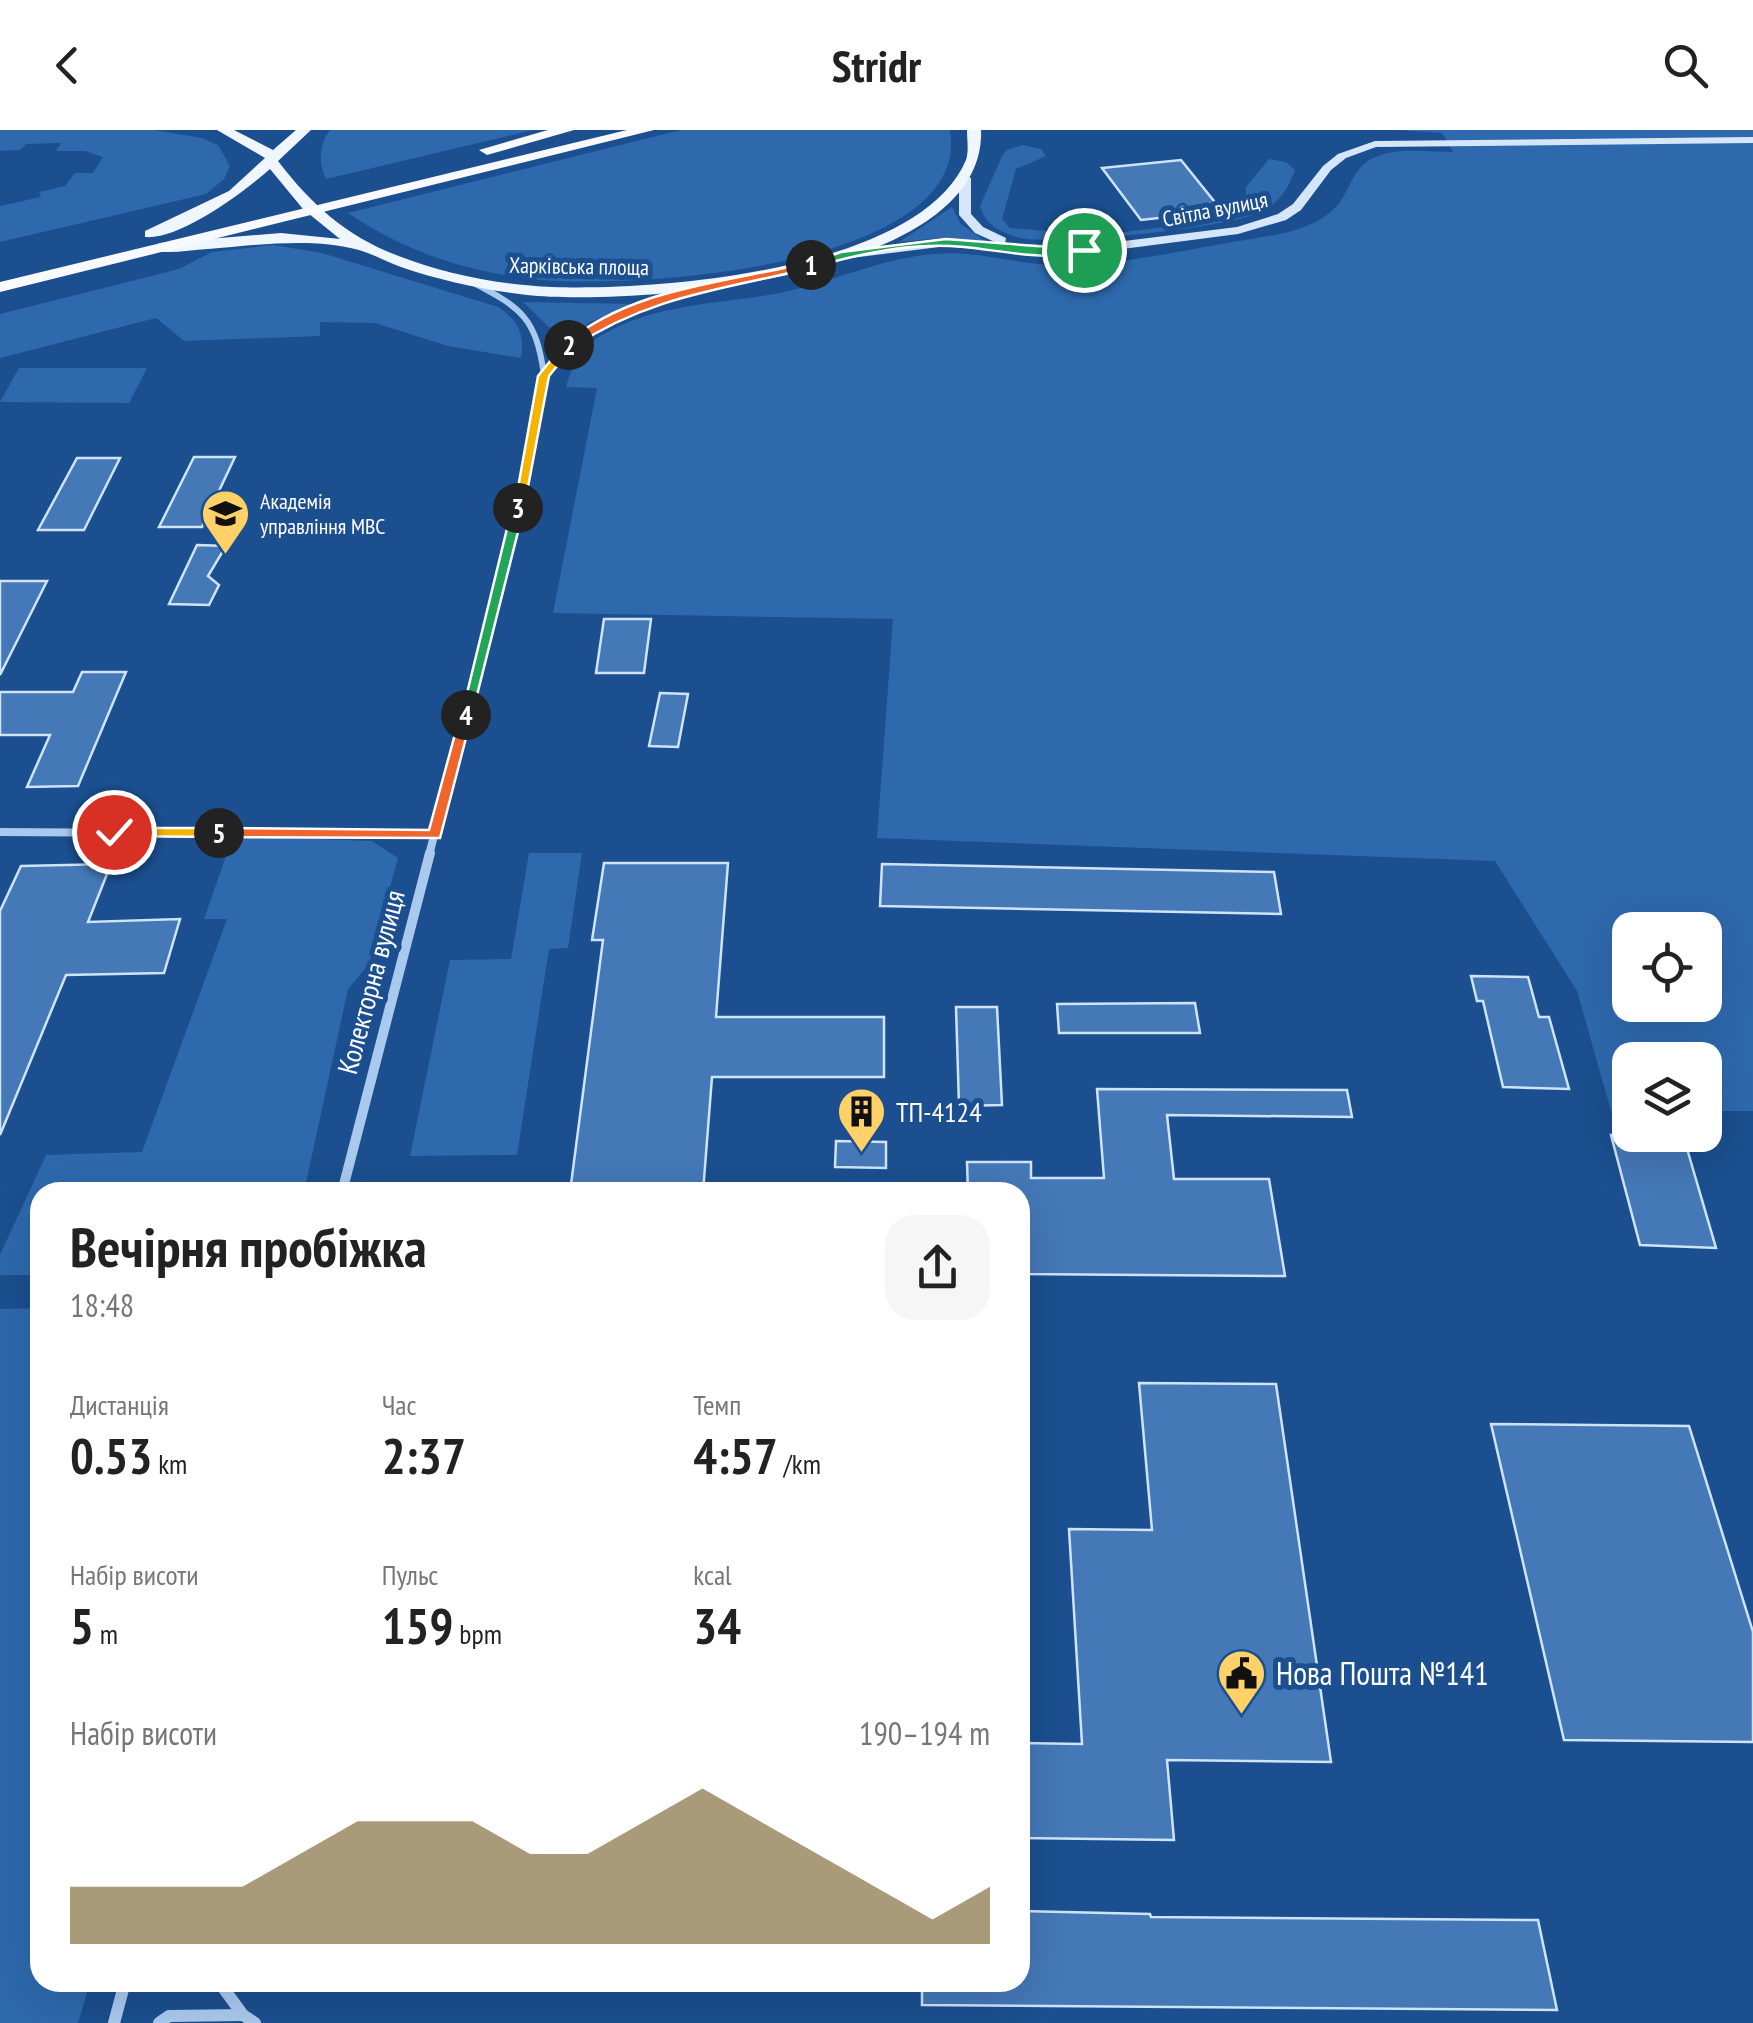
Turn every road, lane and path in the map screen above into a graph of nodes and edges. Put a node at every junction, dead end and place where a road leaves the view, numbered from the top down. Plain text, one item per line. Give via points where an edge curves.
1 (224, 130) edge
2 (304, 130) edge
3 (566, 130) edge
4 (646, 130) edge
5 (974, 130) edge
6 (1753, 140) edge
7 (273, 159) junction
8 (965, 178) junction
9 (298, 198) junction
10 (311, 212) junction
11 (155, 241) junction
12 (363, 246) junction
13 (1017, 248) junction
14 (841, 255) junction
15 (0, 268) edge
16 (470, 282) junction
17 (0, 287) edge
18 (692, 289) junction
19 (544, 376) junction
20 (0, 832) edge
21 (435, 835) junction
22 (345, 1182) edge
23 (122, 1992) edge
24 (227, 1992) edge
25 (249, 2019) edge
26 (114, 2023) edge
27 (159, 2023) edge

1 - 7 main road
2 - 7 main road
3 - 9 highway
4 - 10 highway
5 - 8 main road via 975,157
6 - 13 main road, Світла вулиця via 1376,144 1342,156 1298,207 1262,224 1084,250
7 - 9 main road, Харківська площа
7 - 11 main road via 218,204
8 - 13 main road, Світла вулиця via 966,215
8 - 14 main road, Харківська площа via 918,220
9 - 10 main road, Харківська площа
9 - 11 highway
10 - 11 highway
10 - 12 main road, Харківська площа
11 - 12 main road via 281,238
11 - 15 highway
11 - 17 highway
12 - 16 main road, Харківська площа
13 - 14 main road, Світла вулиця via 946,242
14 - 18 main road, Харківська площа via 763,278
16 - 18 main road, Харківська площа via 554,292
16 - 19 street, Колекторна вулиця via 532,321
18 - 19 street via 604,322 561,352
19 - 21 street, Колекторна вулиця via 515,524
20 - 21 street
21 - 22 street, Колекторна вулиця
23 - 26 street
24 - 25 street
25 - 27 street via 169,2016

